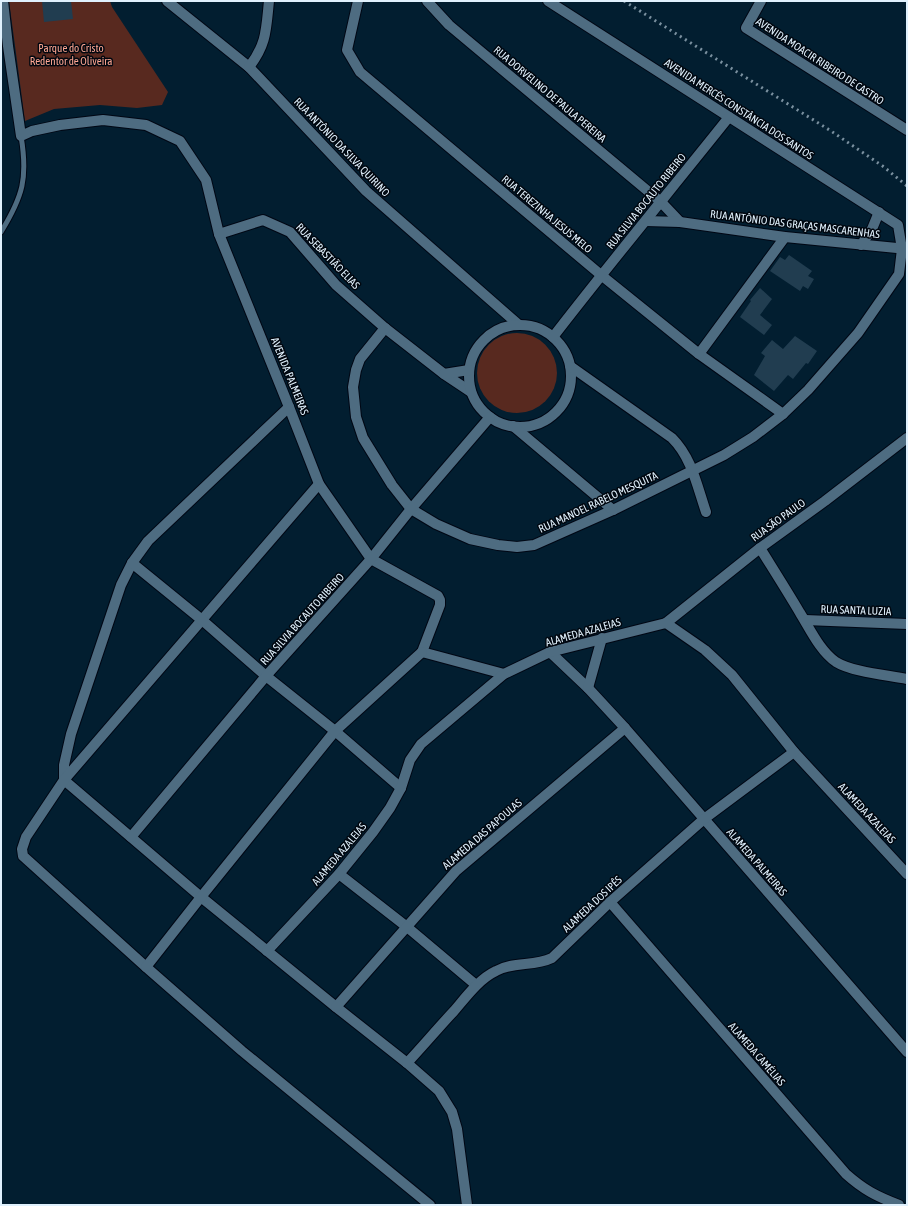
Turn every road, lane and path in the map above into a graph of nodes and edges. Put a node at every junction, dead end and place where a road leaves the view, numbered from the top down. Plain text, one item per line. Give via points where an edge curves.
1 (3, 1) edge
2 (167, 1) edge
3 (269, 1) edge
4 (358, 1) edge
5 (427, 1) edge
6 (548, 1) edge
7 (761, 1) edge
8 (4, 46) edge
9 (249, 67) junction
10 (729, 117) junction
11 (907, 130) edge
12 (21, 136) junction
13 (662, 202) junction
14 (878, 212) junction
15 (646, 221) junction
16 (680, 222) junction
17 (1, 232) edge
18 (219, 234) junction
19 (785, 237) junction
20 (862, 245) junction
21 (904, 249) edge
22 (601, 275) junction
23 (519, 325) junction
24 (385, 328) junction
25 (553, 337) junction
26 (699, 354) junction
27 (570, 366) junction
28 (469, 370) junction
29 (444, 374) junction
30 (471, 392) junction
31 (290, 407) junction
32 (783, 414) junction
33 (490, 417) junction
34 (513, 426) junction
35 (907, 438) edge
36 (692, 470) junction
37 (319, 484) junction
38 (411, 509) junction
39 (613, 510) junction
40 (706, 512) dead end
41 (760, 548) junction
42 (371, 560) junction
43 (132, 563) junction
44 (202, 620) junction
45 (805, 620) junction
46 (666, 623) junction
47 (907, 624) edge
48 (602, 638) junction
49 (422, 652) junction
50 (550, 652) junction
51 (504, 674) junction
52 (266, 676) junction
53 (907, 679) edge
54 (588, 688) junction
55 (625, 728) junction
56 (335, 731) junction
57 (794, 752) junction
58 (64, 780) junction
59 (401, 788) junction
60 (704, 819) junction
61 (131, 837) junction
62 (339, 874) junction
63 (907, 874) edge
64 (201, 897) junction
65 (610, 902) junction
66 (407, 927) junction
67 (267, 951) junction
68 (146, 967) junction
69 (476, 986) junction
70 (336, 1007) junction
71 (907, 1052) edge
72 (407, 1064) junction
73 (430, 1205) edge
74 (467, 1205) edge
75 (898, 1205) edge

1 - 8 street
2 - 9 street, RUA ANTÔNIO DA SILVA QUIRINO
3 - 9 street via 265,40 258,56
4 - 22 street, RUA TEREZINHA JESUS MELO via 346,50 360,72
5 - 13 street, RUA DORVELINO DE PAULA PEREIRA via 448,25
6 - 10 street, AVENIDA MERCÊS CONSTÂNCIA DOS SANTOS
7 - 11 street, AVENIDA MOACIR RIBEIRO DE CASTRO via 746,28
8 - 12 street
9 - 23 street, RUA ANTÔNIO DA SILVA QUIRINO via 366,191
10 - 13 street, RUA SILVIA BOCAUTO RIBEIRO
10 - 14 street, AVENIDA MERCÊS CONSTÂNCIA DOS SANTOS
12 - 17 lane via 25,158 24,179 12,214
12 - 18 street, AVENIDA PALMEIRAS via 60,124 103,120 146,125 180,141 206,180
13 - 15 street, RUA SILVIA BOCAUTO RIBEIRO
13 - 16 street
14 - 20 street via 872,229
14 - 21 street, AVENIDA MERCÊS CONSTÂNCIA DOS SANTOS via 898,225
15 - 16 street, RUA ANTÔNIO DAS GRAÇAS MASCARENHAS
15 - 22 street, RUA SILVIA BOCAUTO RIBEIRO
16 - 19 street, RUA ANTÔNIO DAS GRAÇAS MASCARENHAS
18 - 24 street, RUA SEBASTIÃO ELIAS via 263,220 290,232 336,285
18 - 31 street, AVENIDA PALMEIRAS
19 - 20 street, RUA ANTÔNIO DAS GRAÇAS MASCARENHAS
19 - 26 street
20 - 21 street, RUA ANTÔNIO DAS GRAÇAS MASCARENHAS
21 - 32 street, RUA MANOEL RABELO MESQUITA via 899,274 858,333 808,390
22 - 25 street, RUA SILVIA BOCAUTO RIBEIRO
22 - 26 street, RUA TEREZINHA JESUS MELO
23 - 25 street via 537,328
23 - 28 street via 491,333 480,343
24 - 29 street, RUA SEBASTIÃO ELIAS
24 - 38 street, RUA MANOEL RABELO MESQUITA via 360,358 356,370 353,387 356,417 363,438 392,485
25 - 27 street via 564,350
26 - 32 street, RUA TEREZINHA JESUS MELO
27 - 34 street via 571,379 562,405 540,422 527,426
27 - 36 street via 672,438 685,454
28 - 29 street
28 - 30 street
29 - 30 street, RUA SEBASTIÃO ELIAS
30 - 33 street via 479,406
31 - 37 street, AVENIDA PALMEIRAS
31 - 43 street via 148,541
32 - 36 street, RUA MANOEL RABELO MESQUITA via 724,455
33 - 34 street
33 - 38 street, RUA SILVIA BOCAUTO RIBEIRO
34 - 39 street
35 - 41 street, RUA SÃO PAULO
36 - 39 street, RUA MANOEL RABELO MESQUITA
36 - 40 street
37 - 42 street, AVENIDA PALMEIRAS
37 - 44 street
38 - 39 street, RUA MANOEL RABELO MESQUITA via 436,524 470,539 517,547 534,544
38 - 42 street, RUA SILVIA BOCAUTO RIBEIRO
41 - 45 street
41 - 46 street, RUA SÃO PAULO
42 - 49 street, AVENIDA PALMEIRAS via 438,596 440,605
42 - 52 street, RUA SILVIA BOCAUTO RIBEIRO
43 - 44 street
43 - 58 street via 121,585 71,734 64,765
44 - 52 street
44 - 58 street
45 - 47 street, RUA SANTA LUZIA
45 - 53 street via 819,644 836,662 849,668
46 - 48 street, ALAMEDA AZALEIAS
46 - 57 street, ALAMEDA AZALEIAS via 705,650 732,675
48 - 50 street, ALAMEDA AZALEIAS
48 - 54 street
49 - 51 street
49 - 56 street
50 - 51 street, ALAMEDA AZALEIAS
50 - 54 street, ALAMEDA PALMEIRAS
51 - 59 street, ALAMEDA AZALEIAS via 421,744 410,760
52 - 56 street
52 - 61 street, RUA SILVIA BOCAUTO RIBEIRO
54 - 55 street, ALAMEDA PALMEIRAS
55 - 60 street, ALAMEDA PALMEIRAS
55 - 66 street, ALAMEDA DAS PAPOULAS via 456,871
56 - 59 street
56 - 64 street
57 - 60 street, ALAMEDA DOS IPÊS
57 - 63 street, ALAMEDA AZALEIAS
58 - 61 street
58 - 68 street via 26,837 22,849 23,856
59 - 62 street, ALAMEDA AZALEIAS via 373,832
60 - 65 street, ALAMEDA DOS IPÊS
60 - 71 street, ALAMEDA PALMEIRAS
61 - 64 street
62 - 66 street
62 - 67 street, ALAMEDA AZALEIAS
64 - 67 street
64 - 68 street
65 - 69 street, ALAMEDA DOS IPÊS via 552,958 537,964 505,966 494,971
65 - 75 street, ALAMEDA CAMÉLIAS via 846,1174 861,1187
66 - 69 street
66 - 70 street, ALAMEDA DAS PAPOULAS
67 - 70 street
68 - 73 street via 242,1051
69 - 72 street, ALAMEDA DOS IPÊS
70 - 72 street
72 - 74 street via 439,1091 452,1112 457,1130

